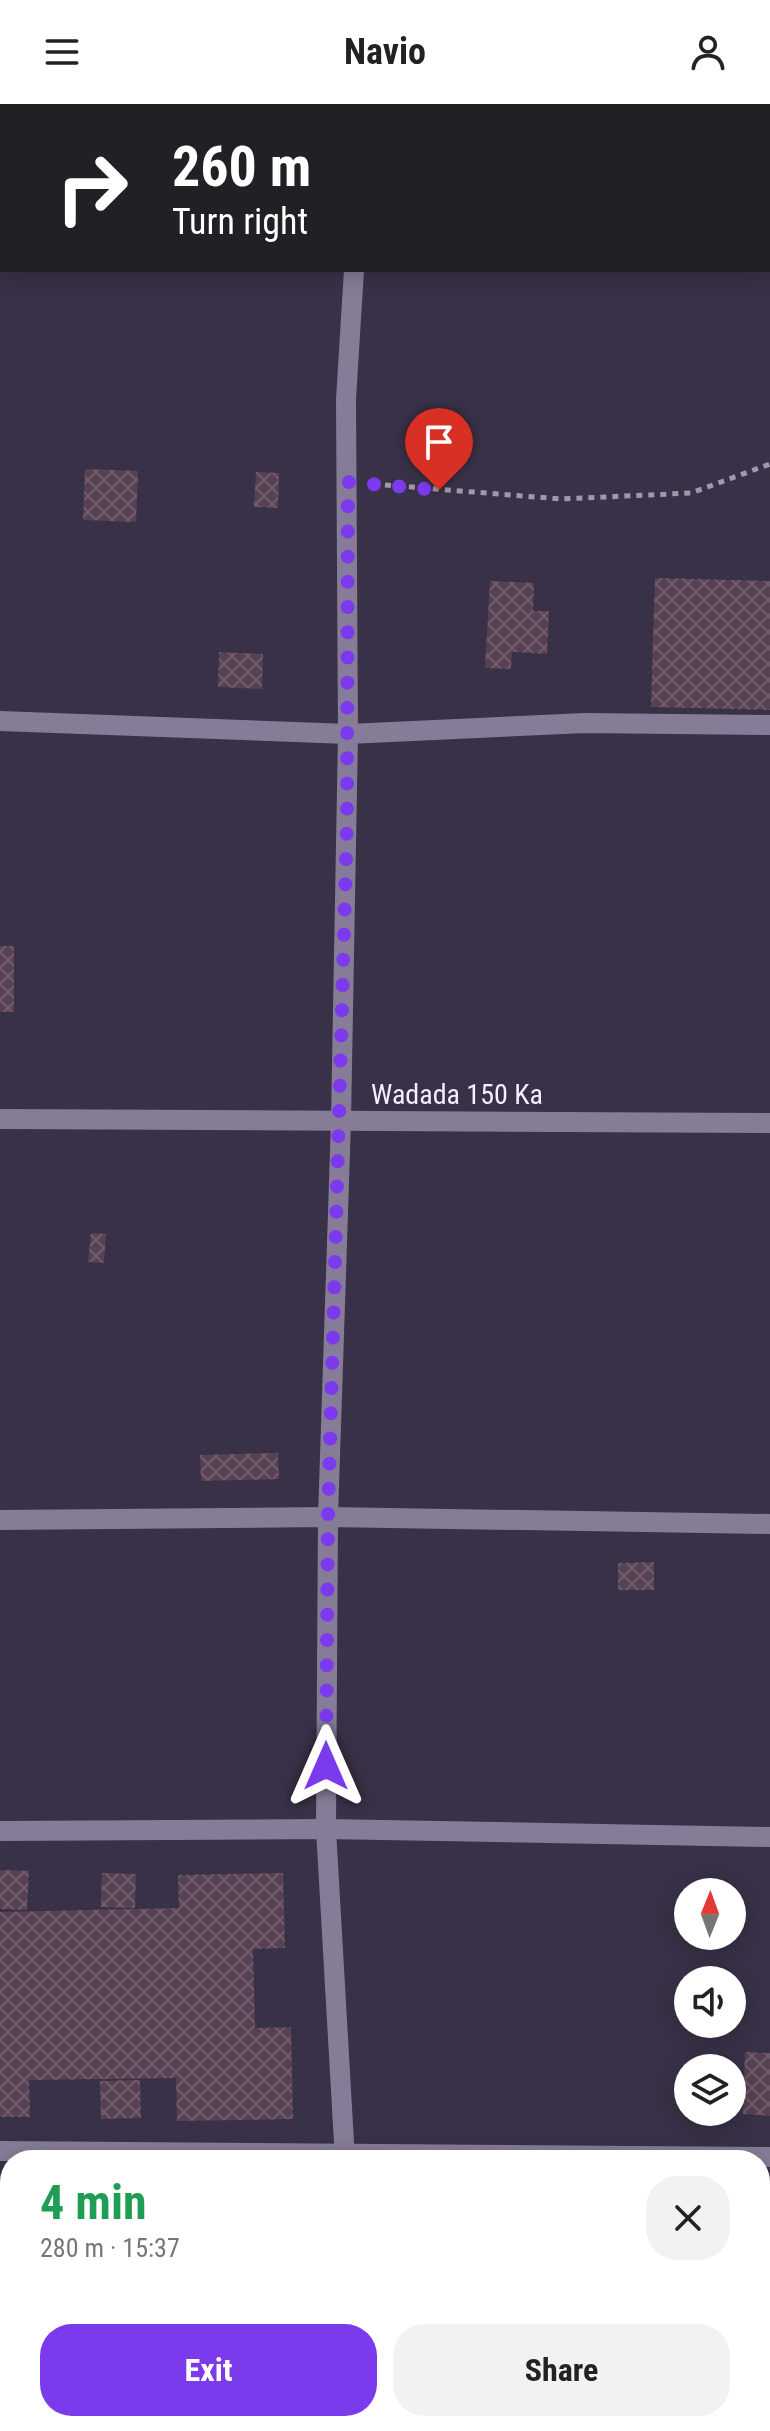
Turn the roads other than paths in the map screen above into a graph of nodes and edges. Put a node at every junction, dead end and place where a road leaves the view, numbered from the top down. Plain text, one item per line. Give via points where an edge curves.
1 (354, 272) edge
2 (0, 721) edge
3 (770, 725) edge
4 (348, 734) junction
5 (0, 1119) edge
6 (341, 1121) junction
7 (770, 1123) edge
8 (328, 1517) junction
9 (0, 1520) edge
10 (770, 1524) edge
11 (326, 1829) junction
12 (0, 1831) edge
13 (770, 1837) edge
14 (344, 2150) edge

1 - 4 street via 346,399
2 - 4 street
3 - 4 street via 585,723
4 - 6 street
5 - 6 street, Wadada 150 Ka
6 - 7 street, Wadada 150 Ka
6 - 8 street
8 - 9 street
8 - 10 street
8 - 11 street
11 - 12 street
11 - 13 street
11 - 14 street

